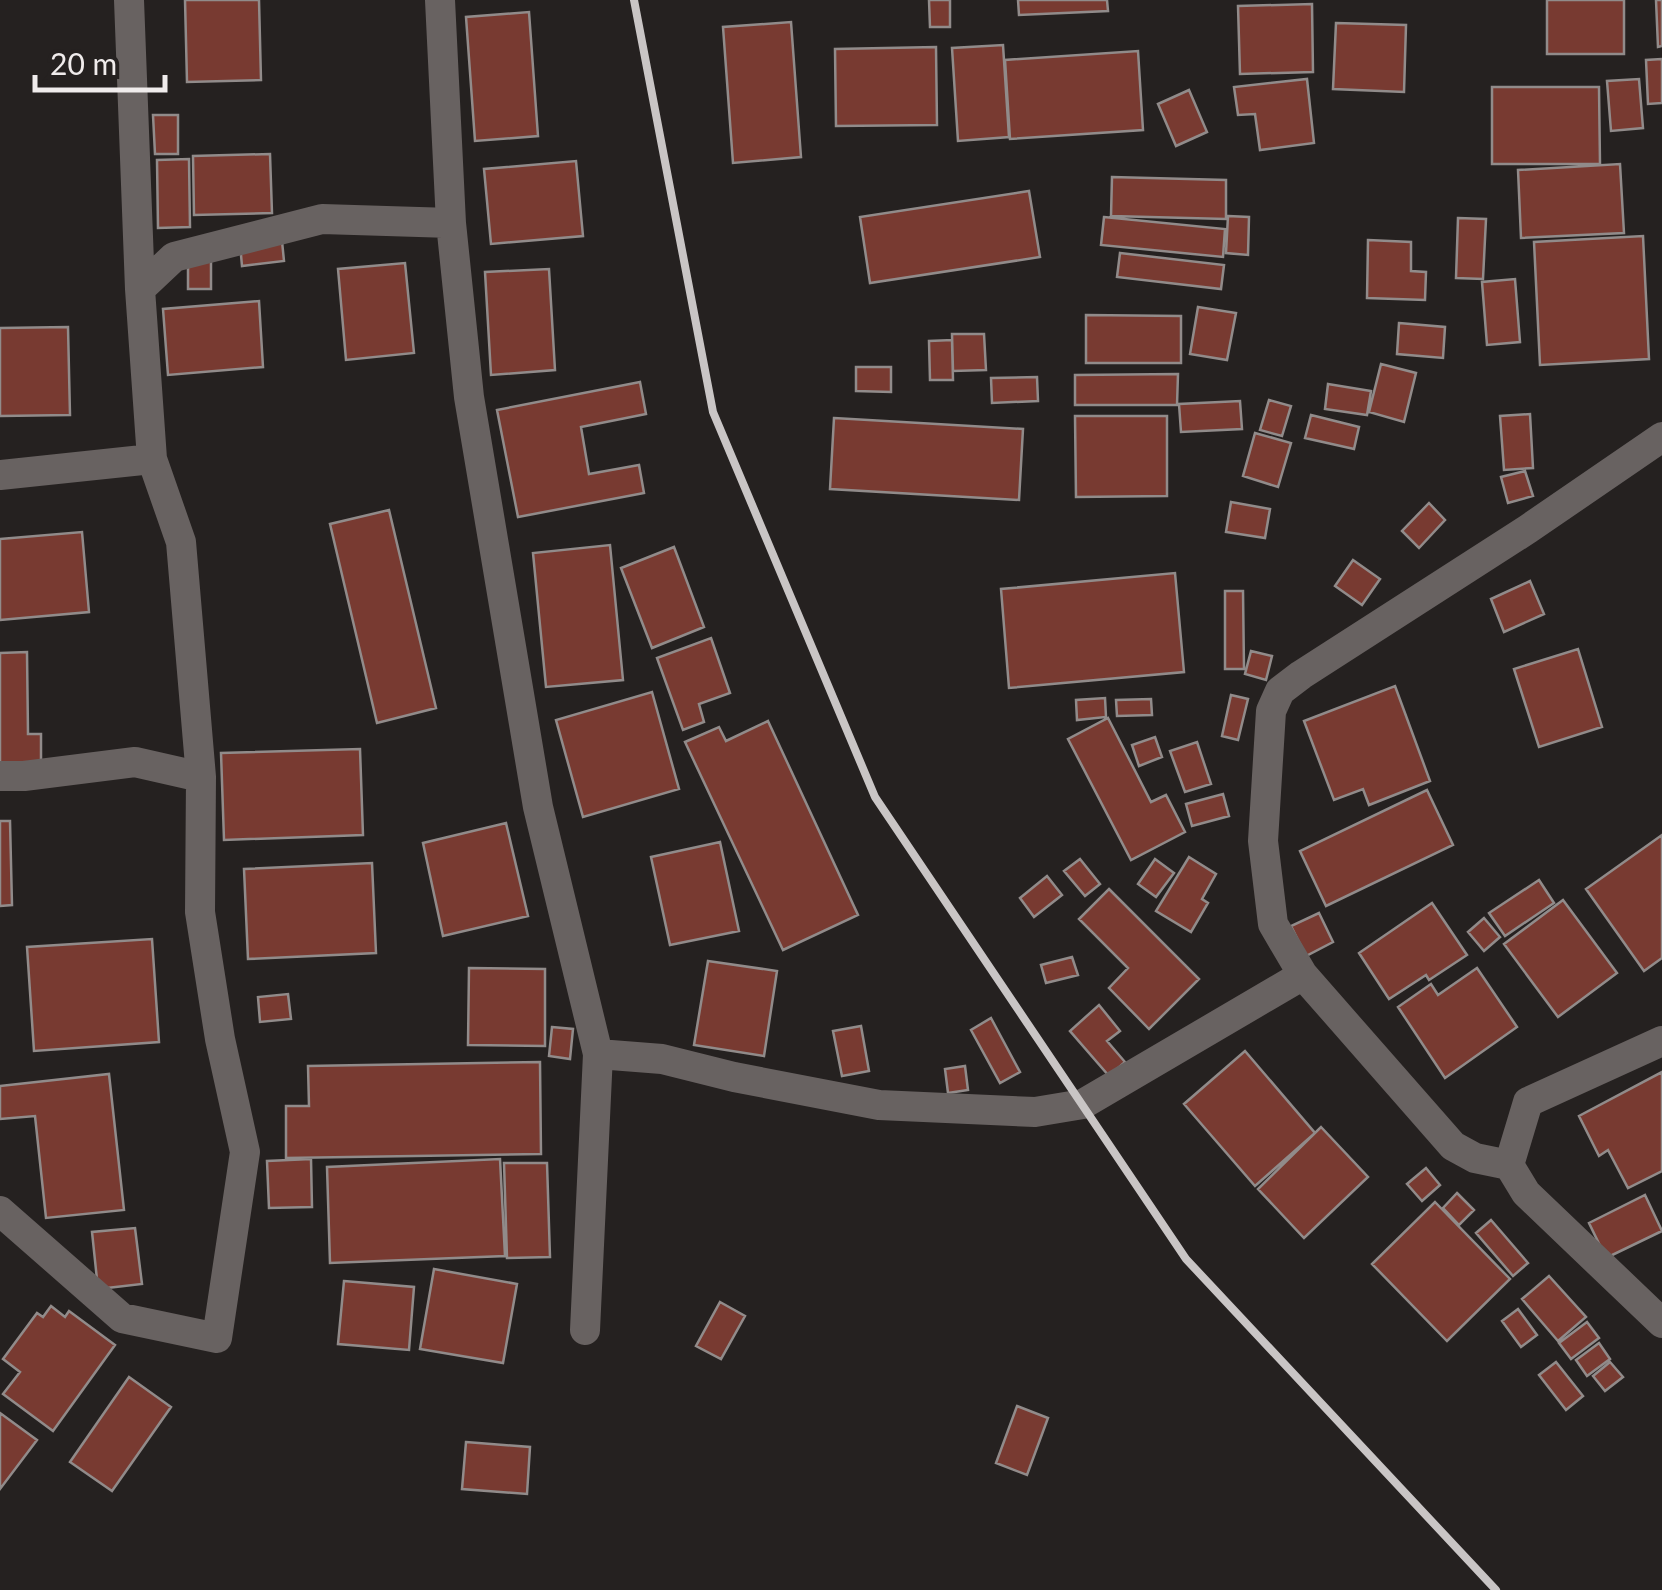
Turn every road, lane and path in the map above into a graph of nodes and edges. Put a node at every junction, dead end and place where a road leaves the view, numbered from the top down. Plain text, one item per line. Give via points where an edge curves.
1 (128, 0) edge
2 (440, 0) edge
3 (451, 223) junction
4 (140, 289) junction
5 (1662, 437) edge
6 (152, 459) junction
7 (0, 475) edge
8 (0, 776) edge
9 (201, 777) junction
10 (1303, 975) junction
11 (1662, 1042) edge
12 (598, 1054) junction
13 (1510, 1164) junction
14 (0, 1211) edge
15 (1662, 1323) edge
16 (585, 1330) dead end

1 - 4 street
2 - 3 street
3 - 4 street via 322,219 174,257
3 - 12 street via 469,397 538,807
4 - 6 street
5 - 10 street via 1280,691 1271,711 1266,879 1273,924
6 - 7 street
6 - 9 street via 180,542
8 - 9 street via 135,762
9 - 14 street via 200,912 245,1152 216,1338 122,1318
10 - 12 street via 1083,1104 1034,1112 879,1105 662,1059
10 - 13 street via 1453,1146
11 - 13 street via 1528,1102
12 - 16 street
13 - 15 street via 1526,1193

